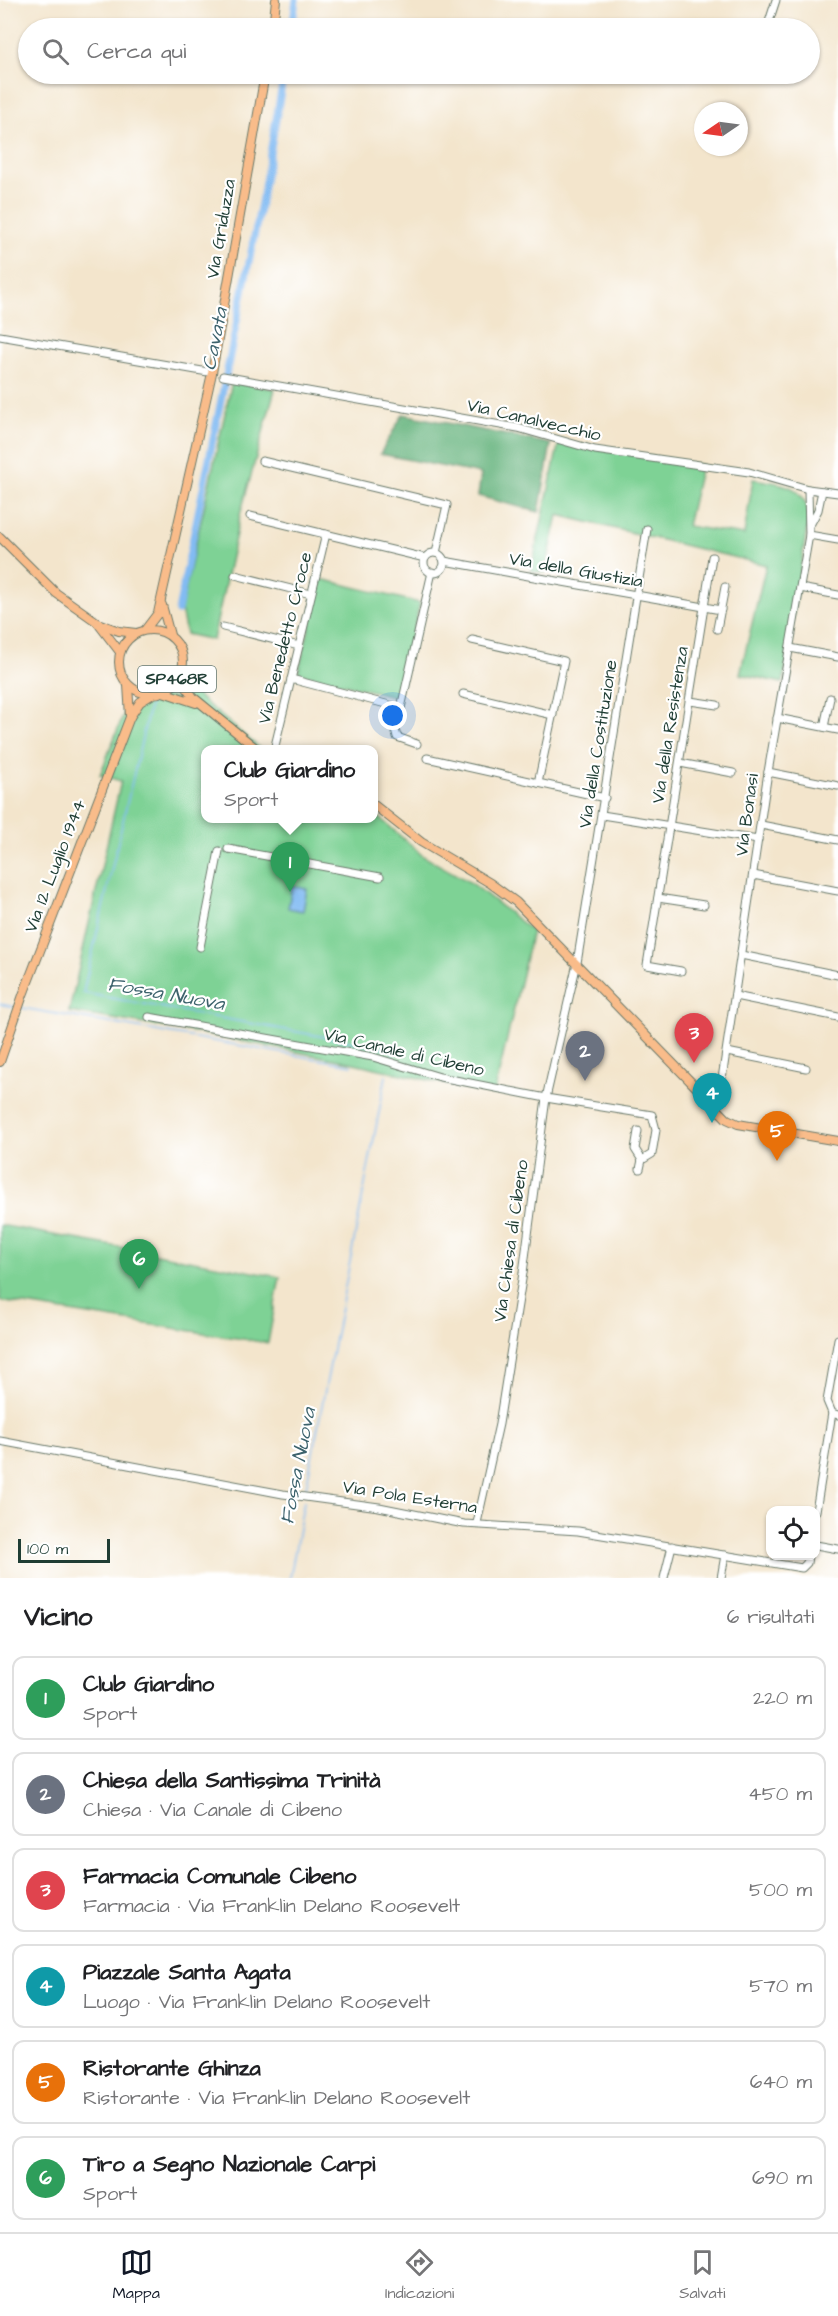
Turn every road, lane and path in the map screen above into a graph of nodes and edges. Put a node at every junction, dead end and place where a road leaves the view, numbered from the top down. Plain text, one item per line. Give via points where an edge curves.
1 (276, 0) edge
2 (776, 0) edge
3 (274, 18) edge
4 (770, 18) edge
5 (264, 84) edge
6 (0, 336) edge
7 (208, 372) dead end
8 (227, 377) dead end
9 (262, 462) dead end
10 (808, 489) junction
11 (822, 491) junction
12 (838, 493) edge
13 (250, 516) dead end
14 (811, 523) junction
15 (648, 529) dead end
16 (326, 534) junction
17 (809, 536) junction
18 (0, 537) edge
19 (838, 540) edge
20 (436, 553) junction
21 (712, 557) dead end
22 (425, 558) junction
23 (444, 561) junction
24 (432, 572) junction
25 (235, 575) dead end
26 (725, 587) dead end
27 (800, 588) junction
28 (311, 594) junction
29 (838, 595) edge
30 (636, 597) junction
31 (161, 602) junction
32 (704, 606) junction
33 (721, 610) junction
34 (97, 622) junction
35 (223, 627) dead end
36 (717, 629) dead end
37 (141, 632) junction
38 (170, 636) junction
39 (472, 640) dead end
40 (298, 646) junction
41 (790, 648) junction
42 (120, 652) junction
43 (838, 657) edge
44 (182, 667) junction
45 (291, 679) junction
46 (128, 684) junction
47 (163, 692) junction
48 (153, 694) junction
49 (463, 694) dead end
50 (830, 698) dead end
51 (690, 701) junction
52 (717, 705) dead end
53 (203, 706) junction
54 (401, 708) junction
55 (553, 715) junction
56 (130, 717) junction
57 (777, 718) junction
58 (824, 727) junction
59 (838, 730) edge
60 (417, 744) dead end
61 (252, 745) edge
62 (274, 745) edge
63 (427, 758) dead end
64 (680, 764) junction
65 (768, 772) junction
66 (733, 773) dead end
67 (538, 783) junction
68 (838, 786) edge
69 (605, 798) junction
70 (378, 808) edge
71 (602, 815) junction
72 (761, 825) junction
73 (670, 827) junction
74 (758, 840) junction
75 (838, 840) edge
76 (228, 849) dead end
77 (219, 851) dead end
78 (753, 875) junction
79 (380, 877) dead end
80 (838, 891) edge
81 (658, 898) junction
82 (704, 905) dead end
83 (200, 947) dead end
84 (741, 955) junction
85 (577, 963) junction
86 (681, 971) dead end
87 (838, 975) edge
88 (735, 996) junction
89 (149, 1017) dead end
90 (838, 1017) edge
91 (727, 1052) junction
92 (0, 1062) edge
93 (806, 1068) dead end
94 (546, 1098) junction
95 (717, 1112) junction
96 (638, 1131) dead end
97 (838, 1141) edge
98 (642, 1160) junction
99 (640, 1169) dead end
100 (838, 1339) edge
101 (835, 1414) edge
102 (0, 1441) edge
103 (817, 1506) edge
104 (477, 1523) junction
105 (672, 1546) junction
106 (820, 1546) edge
107 (838, 1550) edge
108 (725, 1555) junction
109 (807, 1560) edge
110 (664, 1578) edge
111 (721, 1578) edge

1 - 3 main road
2 - 4 street
5 - 31 main road, Via Griduzza via 212,373
6 - 7 street
8 - 10 street, Via Canalvecchio via 518,428 595,450 749,472
9 - 20 street via 447,505
10 - 11 street, Via Canalvecchio
10 - 14 street, Via Bonasi
11 - 12 street, Via Canalvecchio
11 - 14 street, Via Bonasi
13 - 16 street
14 - 17 street, Via Bonasi
15 - 30 street, Via della Costituzione
16 - 22 street
16 - 28 street, Via Benedetto Croce
17 - 19 street
17 - 27 street, Via Bonasi
18 - 34 main road, SP468R via 56,593
20 - 22 street
20 - 23 street
21 - 32 street, Via della Resistenza
22 - 24 street via 425,567
23 - 24 street via 442,568
23 - 30 street, Via della Giustizia
24 - 54 street
25 - 28 street
26 - 33 street
27 - 29 street
27 - 41 street, Via Bonasi
28 - 40 street, Via Benedetto Croce
30 - 32 street, Via della Giustizia
30 - 69 street, Via della Costituzione
31 - 37 main road, Via Griduzza via 158,613
31 - 38 main road, Via Griduzza
32 - 33 street, Via della Giustizia
32 - 51 street, Via della Resistenza
33 - 36 street
34 - 37 main road, SP468R via 119,631
34 - 42 main road, SP468R
35 - 40 street
37 - 38 main road, SP468R via 154,630
37 - 42 main road, SP468R via 130,638
38 - 44 main road, SP468R via 180,650
39 - 55 street via 564,661
40 - 45 street, Via Benedetto Croce
41 - 43 street
41 - 57 street, Via Bonasi
42 - 46 main road, SP468R via 120,669
44 - 47 main road, SP468R via 176,682
44 - 53 main road via 187,688
45 - 54 street
45 - 62 street, Via Benedetto Croce
46 - 48 main road, SP468R
46 - 56 main road
47 - 48 main road, SP468R
47 - 53 main road
48 - 56 main road via 140,702
49 - 55 street
50 - 58 street
51 - 52 street
51 - 64 street, Via della Resistenza
53 - 61 main road
54 - 60 street via 395,729 397,737
55 - 67 street
56 - 92 main road, Via 12 Luglio 1944
57 - 58 street
57 - 65 street, Via Bonasi
58 - 59 street
63 - 67 street
64 - 66 street
64 - 73 street, Via della Resistenza
65 - 68 street
65 - 72 street, Via Bonasi
67 - 69 street
69 - 71 street, Via della Costituzione
70 - 85 main road via 421,842 503,892
71 - 73 street
71 - 85 street, Via della Costituzione
72 - 74 street, Via Bonasi
72 - 75 street
73 - 74 street
73 - 81 street, Via della Resistenza
74 - 78 street, Via Bonasi
76 - 79 street
77 - 83 street
78 - 80 street
78 - 84 street, Via Bonasi
81 - 82 street
81 - 86 street, Via della Resistenza via 647,965
84 - 87 street
84 - 88 street, Via Bonasi
85 - 94 street, Via Chiesa di Cibeno
85 - 95 main road
88 - 90 street
88 - 91 street, Via Bonasi
89 - 94 street, Via Canale di Cibeno via 373,1057 440,1077
91 - 93 street
91 - 95 street, Via Bonasi
94 - 98 street, Via Canale di Cibeno via 652,1115 656,1130 652,1154
94 - 104 street, Via Chiesa di Cibeno via 502,1401
95 - 97 main road via 738,1124
96 - 98 street via 635,1149
98 - 99 street
100 - 101 street via 827,1401
101 - 103 street
102 - 104 street, Via Pola Esterna via 298,1496
104 - 105 street, Via Pola Esterna via 578,1531
105 - 108 street, Via Pola Esterna
105 - 110 street
106 - 107 street
108 - 109 street, Via Pola Esterna via 802,1568
108 - 111 street

